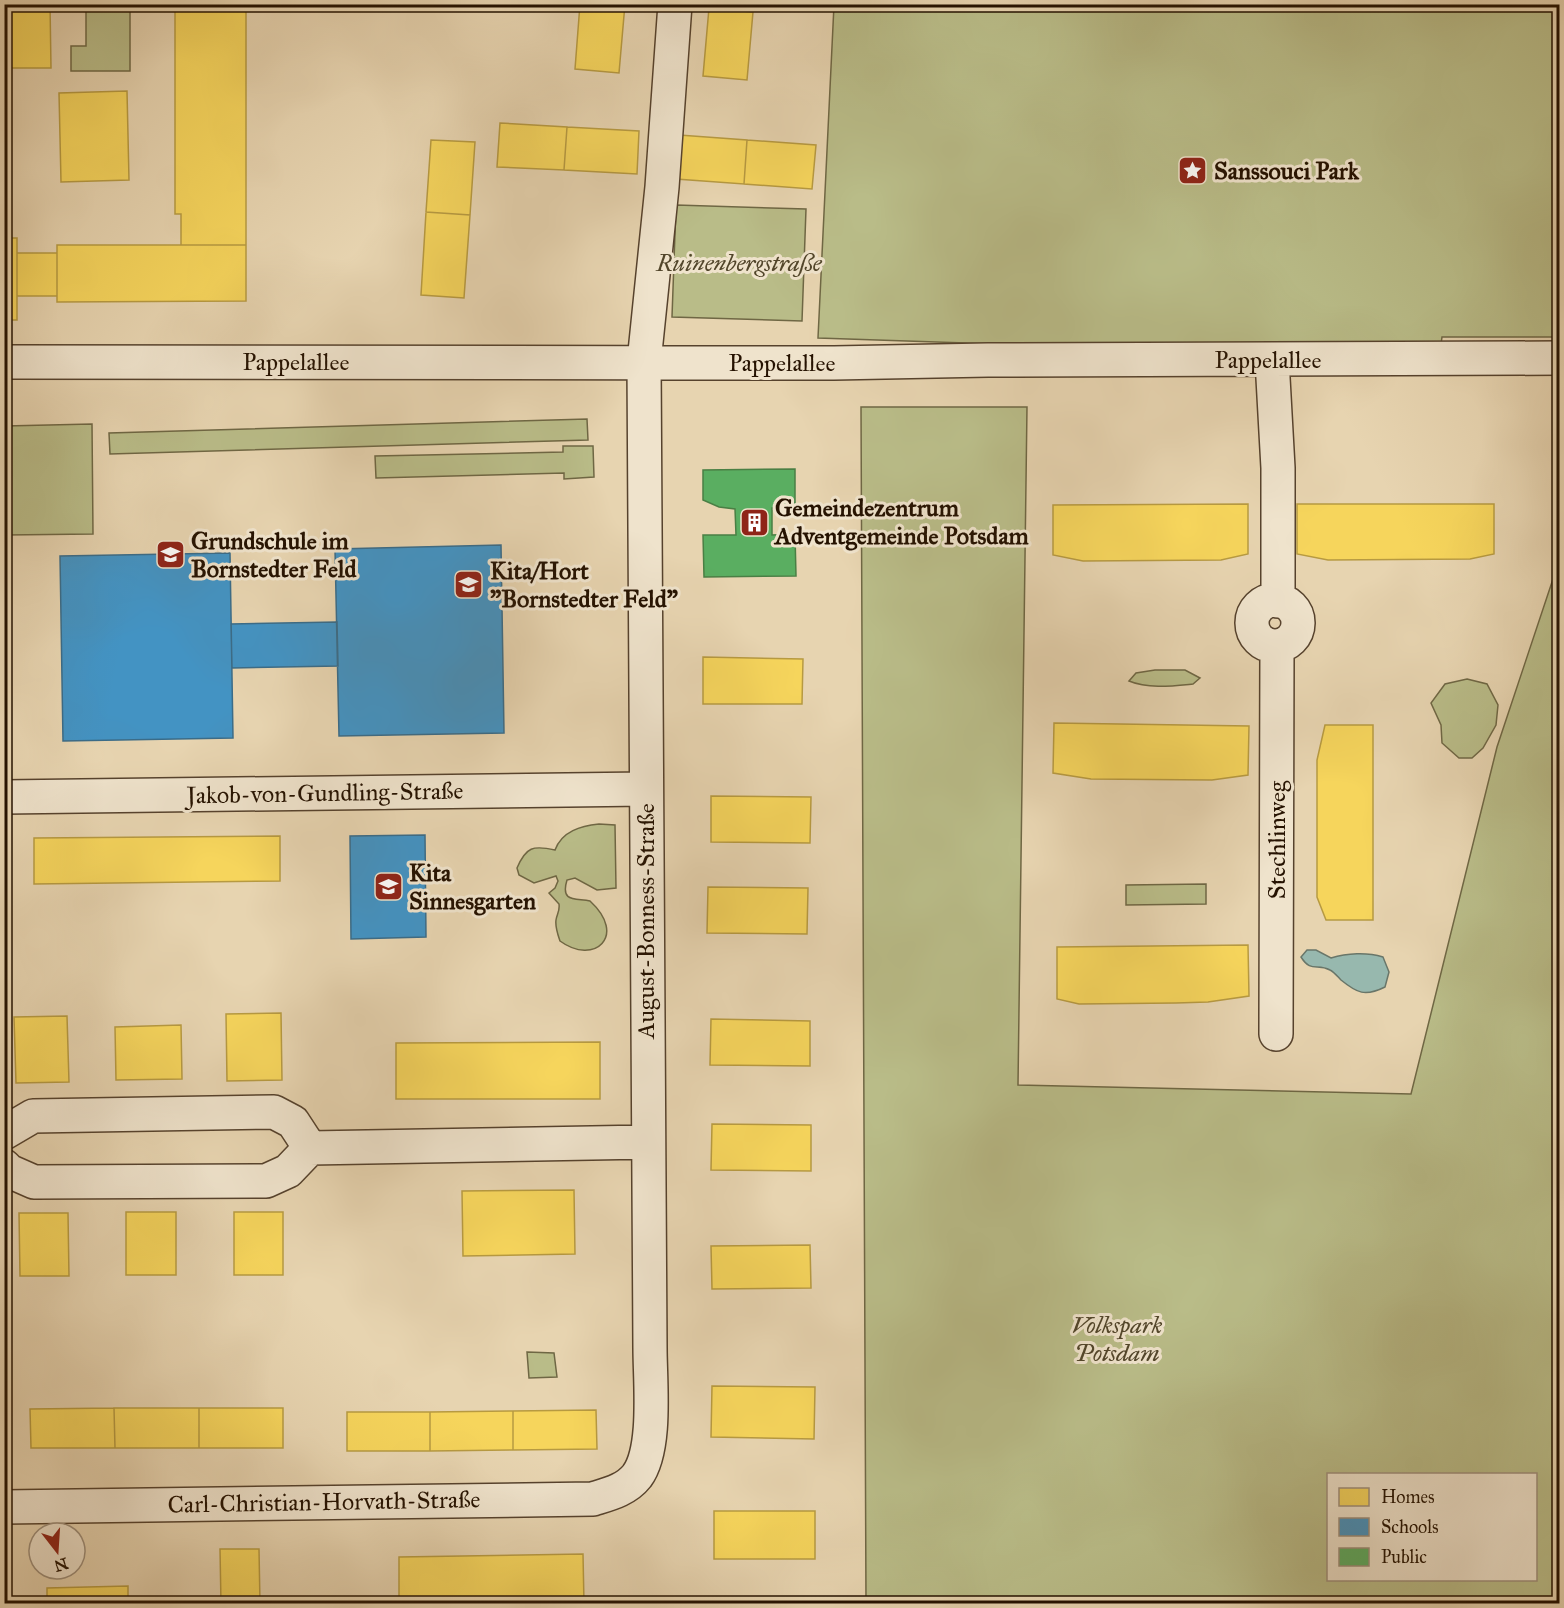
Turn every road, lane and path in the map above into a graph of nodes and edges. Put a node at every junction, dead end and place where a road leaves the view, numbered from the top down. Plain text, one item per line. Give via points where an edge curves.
1 (675, 4) edge
2 (1560, 358) edge
3 (1272, 360) junction
4 (4, 362) edge
5 (644, 362) junction
6 (645, 789) junction
7 (4, 797) edge
8 (1276, 1034) dead end
9 (4, 1133) edge
10 (647, 1142) junction
11 (310, 1148) junction
12 (4, 1166) edge
13 (636, 1477) joint
14 (4, 1507) edge

1 - 5 street
2 - 3 street, Pappelallee
3 - 5 street, Pappelallee
3 - 8 street, Stechlinweg via 1278,468 1278,601 1257,609 1252,620 1254,634 1264,644 1277,646
4 - 5 street, Pappelallee
5 - 6 street, August-Bonness-Straße
6 - 7 street, Jakob-von-Gundling-Straße
6 - 10 street, August-Bonness-Straße
9 - 11 street via 33,1116 274,1112 293,1122
10 - 11 street
10 - 13 street, August-Bonness-Straße via 650,1440 646,1460
11 - 12 street via 288,1171 266,1181 34,1182
13 - 14 street, Carl-Christian-Horvath-Straße via 617,1492 593,1499

